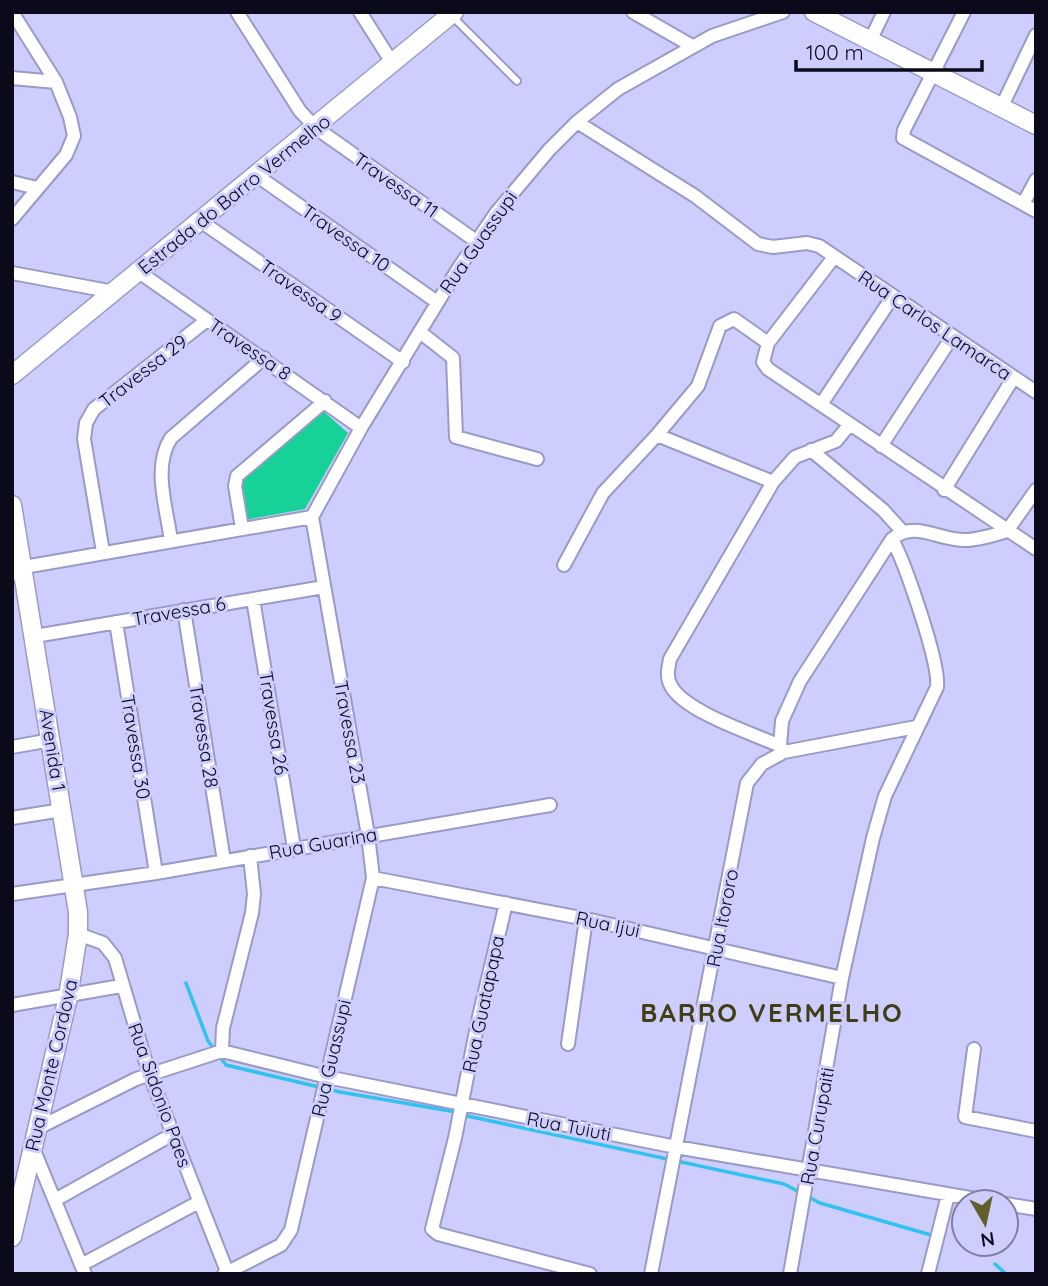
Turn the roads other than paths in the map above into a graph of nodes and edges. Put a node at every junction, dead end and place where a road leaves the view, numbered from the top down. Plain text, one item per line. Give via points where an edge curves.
1 (12, 12) edge
2 (237, 12) edge
3 (360, 12) edge
4 (633, 12) edge
5 (783, 12) edge
6 (814, 12) edge
7 (884, 12) edge
8 (964, 12) edge
9 (453, 14) edge
10 (1036, 35) edge
11 (869, 43) junction
12 (692, 46) junction
13 (393, 64) junction
14 (934, 74) junction
15 (12, 78) edge
16 (517, 81) dead end
17 (56, 82) junction
18 (1002, 108) junction
19 (578, 122) junction
20 (1036, 125) edge
21 (316, 128) junction
22 (256, 175) junction
23 (1036, 180) edge
24 (12, 182) edge
25 (37, 188) junction
26 (1023, 204) junction
27 (1036, 211) edge
28 (12, 219) edge
29 (200, 220) junction
30 (476, 241) junction
31 (834, 257) junction
32 (139, 272) junction
33 (12, 273) edge
34 (114, 292) junction
35 (893, 296) junction
36 (437, 302) junction
37 (207, 320) junction
38 (420, 332) junction
39 (952, 337) junction
40 (768, 343) junction
41 (264, 358) junction
42 (403, 362) junction
43 (12, 375) edge
44 (1014, 377) junction
45 (1036, 392) edge
46 (325, 401) junction
47 (822, 403) junction
48 (850, 424) junction
49 (361, 428) junction
50 (657, 435) junction
51 (881, 446) junction
52 (811, 450) junction
53 (537, 458) dead end
54 (773, 482) junction
55 (944, 490) junction
56 (1036, 490) edge
57 (12, 505) edge
58 (313, 517) junction
59 (242, 528) junction
60 (1007, 531) junction
61 (897, 535) junction
62 (171, 541) junction
63 (1036, 549) edge
64 (103, 552) junction
65 (564, 565) dead end
66 (18, 570) edge
67 (324, 587) junction
68 (253, 599) junction
69 (184, 610) junction
70 (116, 622) junction
71 (35, 636) junction
72 (916, 727) junction
73 (51, 740) junction
74 (12, 747) edge
75 (782, 749) junction
76 (550, 805) dead end
77 (62, 810) junction
78 (12, 818) edge
79 (368, 835) junction
80 (295, 848) junction
81 (250, 856) junction
82 (224, 861) junction
83 (156, 873) junction
84 (373, 878) junction
85 (76, 886) junction
86 (12, 894) edge
87 (506, 904) junction
88 (586, 919) junction
89 (78, 934) junction
90 (717, 948) junction
91 (842, 978) junction
92 (121, 986) junction
93 (68, 997) junction
94 (12, 1005) edge
95 (568, 1044) dead end
96 (974, 1049) dead end
97 (216, 1053) junction
98 (149, 1073) junction
99 (326, 1082) junction
100 (461, 1112) junction
101 (38, 1128) junction
102 (1036, 1131) edge
103 (173, 1135) junction
104 (33, 1147) junction
105 (676, 1149) junction
106 (809, 1171) junction
107 (948, 1195) joint
108 (55, 1200) junction
109 (199, 1202) junction
110 (12, 1237) edge
111 (83, 1269) edge
112 (226, 1273) edge
113 (590, 1274) edge
114 (651, 1274) edge
115 (790, 1274) edge
116 (928, 1274) edge

1 - 17 street
2 - 21 street, Travessa 11 via 300,111
3 - 13 street
4 - 12 street
5 - 12 street, Rua Guassupi
6 - 11 street
7 - 11 street
8 - 14 street
9 - 13 street, Estrada do Barro Vermelho
9 - 16 lane
10 - 18 street
11 - 14 street
12 - 19 street, Rua Guassupi via 618,89
13 - 21 street, Estrada do Barro Vermelho
14 - 18 street
14 - 26 street via 903,138
15 - 17 street
17 - 25 street via 74,136 65,155
18 - 20 street
19 - 30 street, Rua Guassupi via 516,187
19 - 31 street, Rua Carlos Lamarca via 695,196 758,244 807,243
21 - 22 street, Estrada do Barro Vermelho
21 - 30 street, Travessa 11
22 - 29 street, Estrada do Barro Vermelho
22 - 36 street, Travessa 10
23 - 26 street
24 - 25 street
25 - 28 street
26 - 27 street
29 - 32 street, Estrada do Barro Vermelho
29 - 42 street, Travessa 9
30 - 36 street, Rua Guassupi
31 - 35 street, Rua Carlos Lamarca
31 - 40 street
32 - 34 street, Estrada do Barro Vermelho
32 - 37 street, Travessa 8
33 - 34 street
34 - 43 street, Estrada do Barro Vermelho
35 - 39 street, Rua Carlos Lamarca
35 - 47 street
36 - 38 street, Rua Guassupi
37 - 41 street, Travessa 8
37 - 64 street, Travessa 29 via 94,409 86,423 84,439
38 - 42 street, Rua Guassupi
38 - 53 street via 453,358 456,438
39 - 44 street, Rua Carlos Lamarca
39 - 51 street
40 - 47 street via 763,362 768,369
40 - 50 street via 733,319 720,326 698,386
41 - 46 street, Travessa 8
41 - 62 street via 164,450 162,474
42 - 49 street, Rua Guassupi
44 - 45 street, Rua Carlos Lamarca
44 - 55 street
46 - 49 street, Travessa 8
46 - 59 street via 237,476
47 - 48 street
48 - 51 street
48 - 52 street via 836,441
49 - 58 street, Rua Guassupi
50 - 54 street
50 - 65 street via 603,493
51 - 55 street
52 - 54 street via 795,457
52 - 61 street, Rua Curupaiti via 883,510
54 - 75 street via 670,659 667,673 678,696 694,707
55 - 60 street
56 - 60 street
57 - 66 street, Avenida 1
58 - 59 street
58 - 67 street
59 - 62 street
60 - 61 street via 967,541 921,531
60 - 63 street
61 - 72 street, Rua Curupaiti via 938,680 932,703
61 - 75 street via 800,681 782,720
62 - 64 street
64 - 66 street
66 - 71 street, Avenida 1
67 - 68 street, Travessa 6
67 - 79 street, Travessa 23
68 - 69 street, Travessa 6
68 - 80 street, Travessa 26
69 - 70 street, Travessa 6
69 - 82 street, Travessa 28
70 - 71 street, Travessa 6
70 - 83 street, Travessa 30
71 - 73 street, Avenida 1
72 - 75 street, Rua Itororo
72 - 91 street, Rua Curupaiti via 876,828
73 - 74 street
73 - 77 street, Avenida 1
75 - 90 street, Rua Itororo via 747,783
76 - 79 street, Rua Guarina
77 - 78 street
77 - 85 street, Avenida 1
79 - 80 street, Rua Guarina
79 - 84 street, Travessa 23
80 - 81 street, Rua Guarina
81 - 82 street
81 - 97 street, Rua Guarina via 252,913
82 - 83 street
83 - 85 street
84 - 87 street, Rua Ijui
84 - 99 street, Rua Guassupi
85 - 86 street
85 - 89 street, Avenida 1
87 - 88 street, Rua Ijui
87 - 100 street, Rua Guatapapa
88 - 90 street, Rua Ijui
88 - 95 street
89 - 92 street, Rua Sidonio Paes via 110,950
89 - 93 street, Rua Monte Cordova
90 - 91 street, Rua Ijui
90 - 105 street, Rua Itororo
91 - 106 street, Rua Curupaiti
92 - 93 street
92 - 98 street, Rua Sidonio Paes
93 - 94 street
93 - 101 street, Rua Monte Cordova
96 - 102 street via 965,1117
97 - 98 street
97 - 99 street, Rua Tuiuti
98 - 101 street
98 - 103 street, Rua Sidonio Paes
99 - 100 street, Rua Tuiuti
99 - 112 street, Rua Guassupi via 288,1238
100 - 105 street, Rua Tuiuti
100 - 113 street, Rua Guatapapa via 432,1229
101 - 104 street, Rua Monte Cordova
103 - 108 street
103 - 109 street, Rua Sidonio Paes
104 - 108 street
104 - 110 street, Rua Monte Cordova
105 - 106 street, Rua Tuiuti
105 - 114 street, Rua Itororo
106 - 107 street, Rua Tuiuti
106 - 115 street, Rua Curupaiti
107 - 116 street
108 - 111 street
109 - 111 street
109 - 112 street, Rua Sidonio Paes

